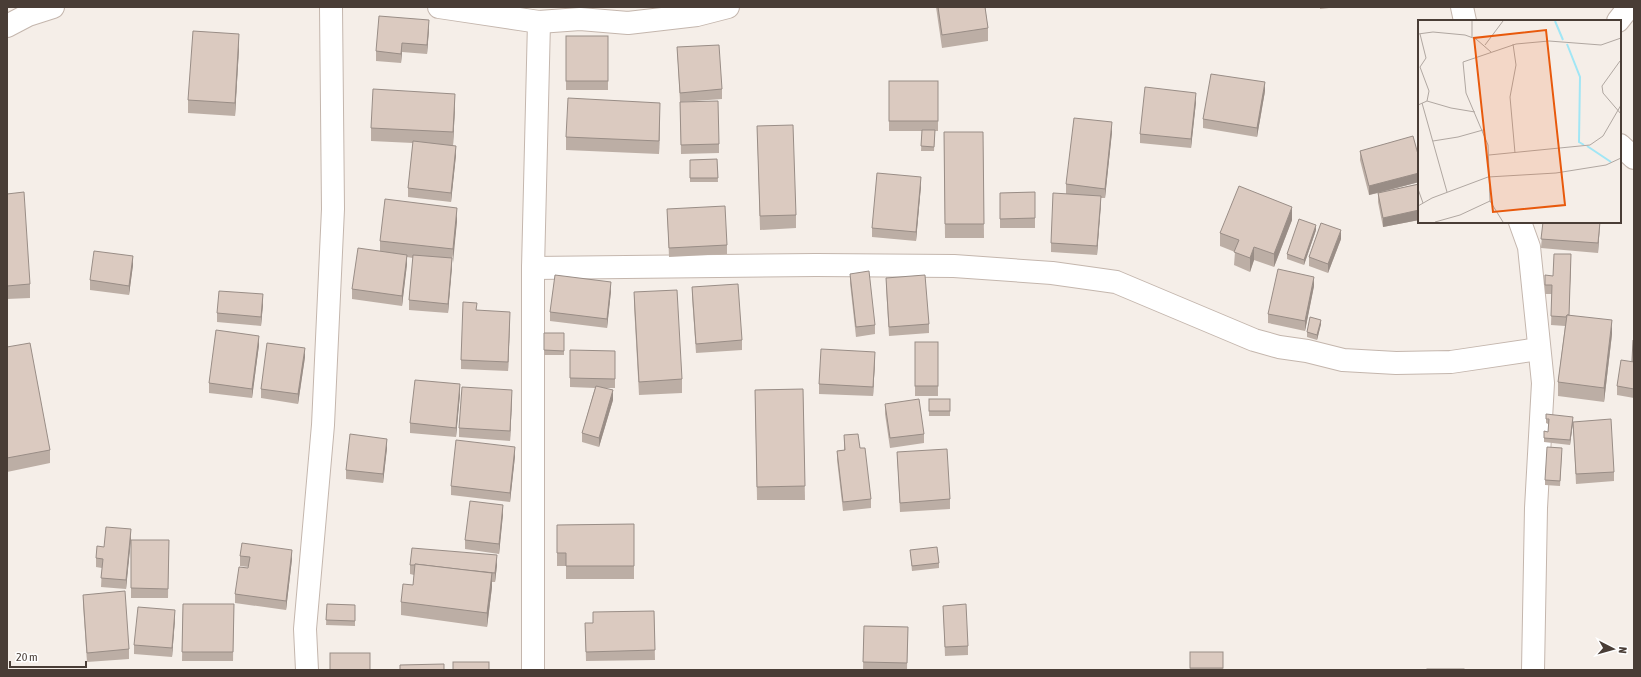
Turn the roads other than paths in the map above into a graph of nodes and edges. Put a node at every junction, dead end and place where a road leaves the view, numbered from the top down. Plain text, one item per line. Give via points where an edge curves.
1 (53, 7) edge
2 (331, 7) edge
3 (439, 7) edge
4 (728, 7) edge
5 (1462, 7) edge
6 (1629, 7) edge
7 (1465, 20) edge
8 (1619, 20) edge
9 (539, 22) junction
10 (7, 26) edge
11 (1621, 146) edge
12 (1634, 158) edge
13 (1520, 223) edge
14 (533, 268) junction
15 (1539, 350) junction
16 (308, 670) edge
17 (533, 670) edge
18 (1533, 670) edge

1 - 10 street via 28,15
2 - 16 street via 333,209 323,425 305,629
3 - 9 street
4 - 9 street via 697,15 628,23 580,20
5 - 7 street
6 - 8 street
9 - 14 street
11 - 12 street
13 - 15 street via 1529,248
14 - 15 street via 954,266 1116,282 1254,340 1343,360 1396,363 1450,362
14 - 17 street
15 - 18 street via 1543,384 1536,508

